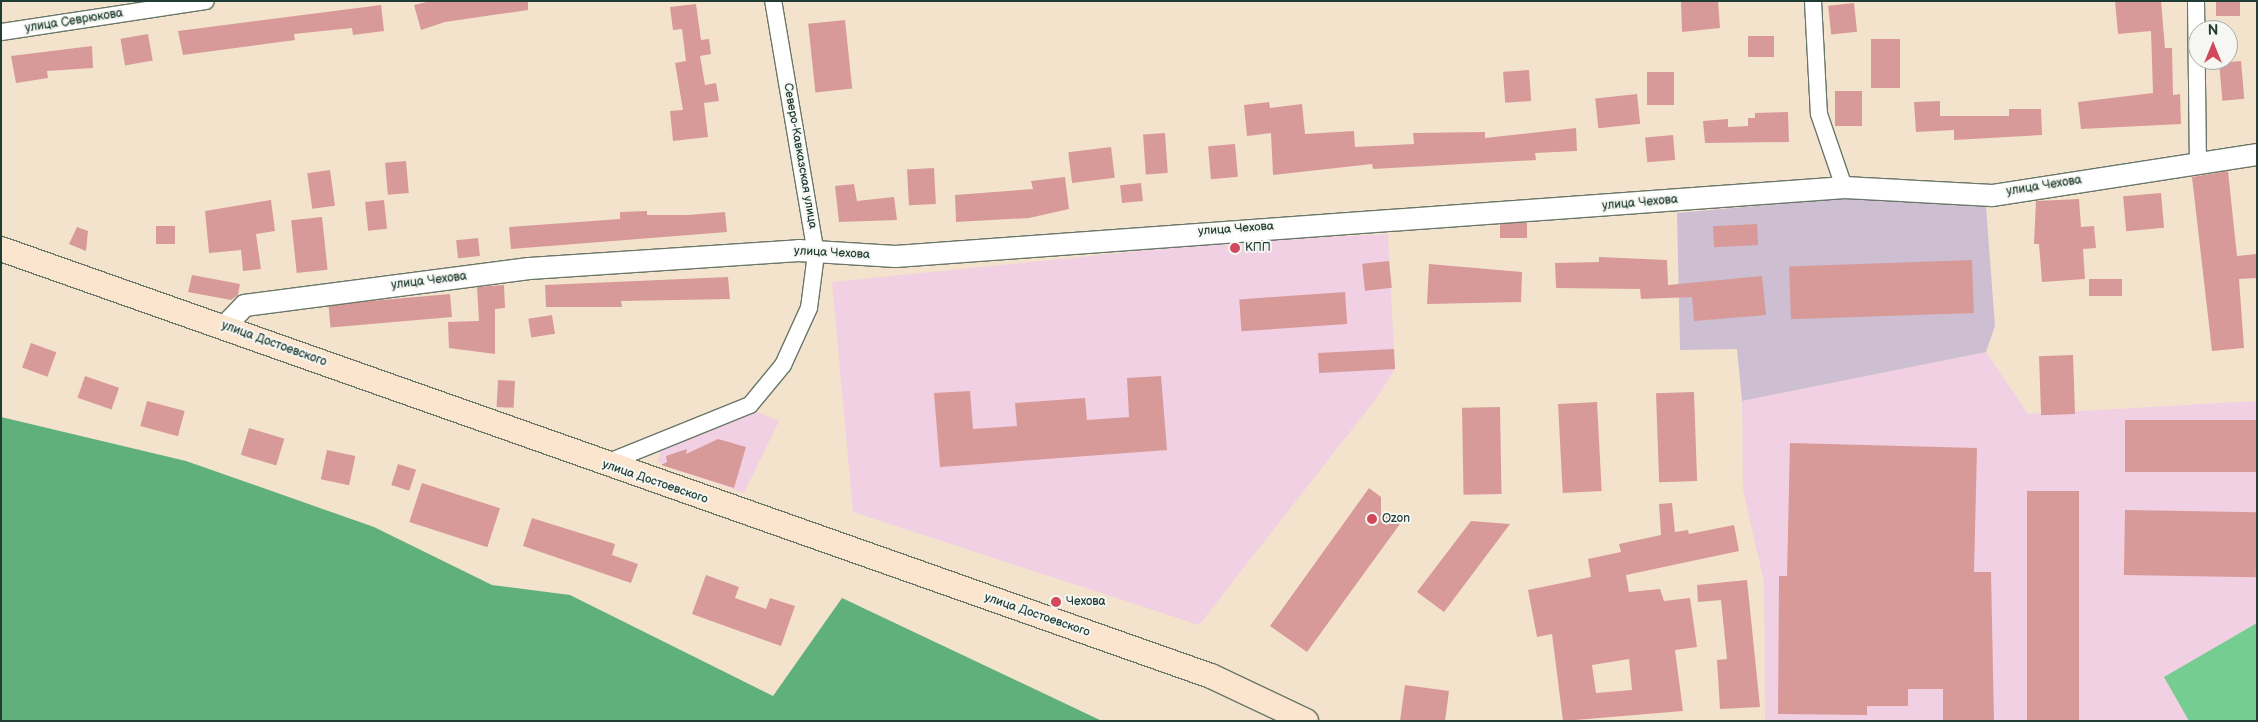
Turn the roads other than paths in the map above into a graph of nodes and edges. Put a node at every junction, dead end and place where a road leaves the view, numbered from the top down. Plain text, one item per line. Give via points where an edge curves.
1 (206, 1) edge
2 (773, 1) edge
3 (1813, 1) edge
4 (2196, 1) edge
5 (1, 32) edge
6 (2257, 154) edge
7 (2198, 160) junction
8 (1844, 187) junction
9 (1, 249) edge
10 (816, 254) junction
11 (224, 326) junction
12 (604, 464) junction
13 (1306, 721) edge

1 - 5 street, улица Севрюкова
2 - 10 street, Северо-Кавказская улица
3 - 8 street via 1818,114
4 - 7 street
6 - 7 street, улица Чехова
7 - 8 street, улица Чехова via 1992,195
8 - 10 street, улица Чехова via 895,256
9 - 11 main road, улица Достоевского
10 - 11 street, улица Чехова via 798,250 530,268 244,305
10 - 12 street, Северо-Кавказская улица via 809,308 783,365 750,405
11 - 12 main road, улица Достоевского
12 - 13 main road, улица Достоевского via 1211,676

